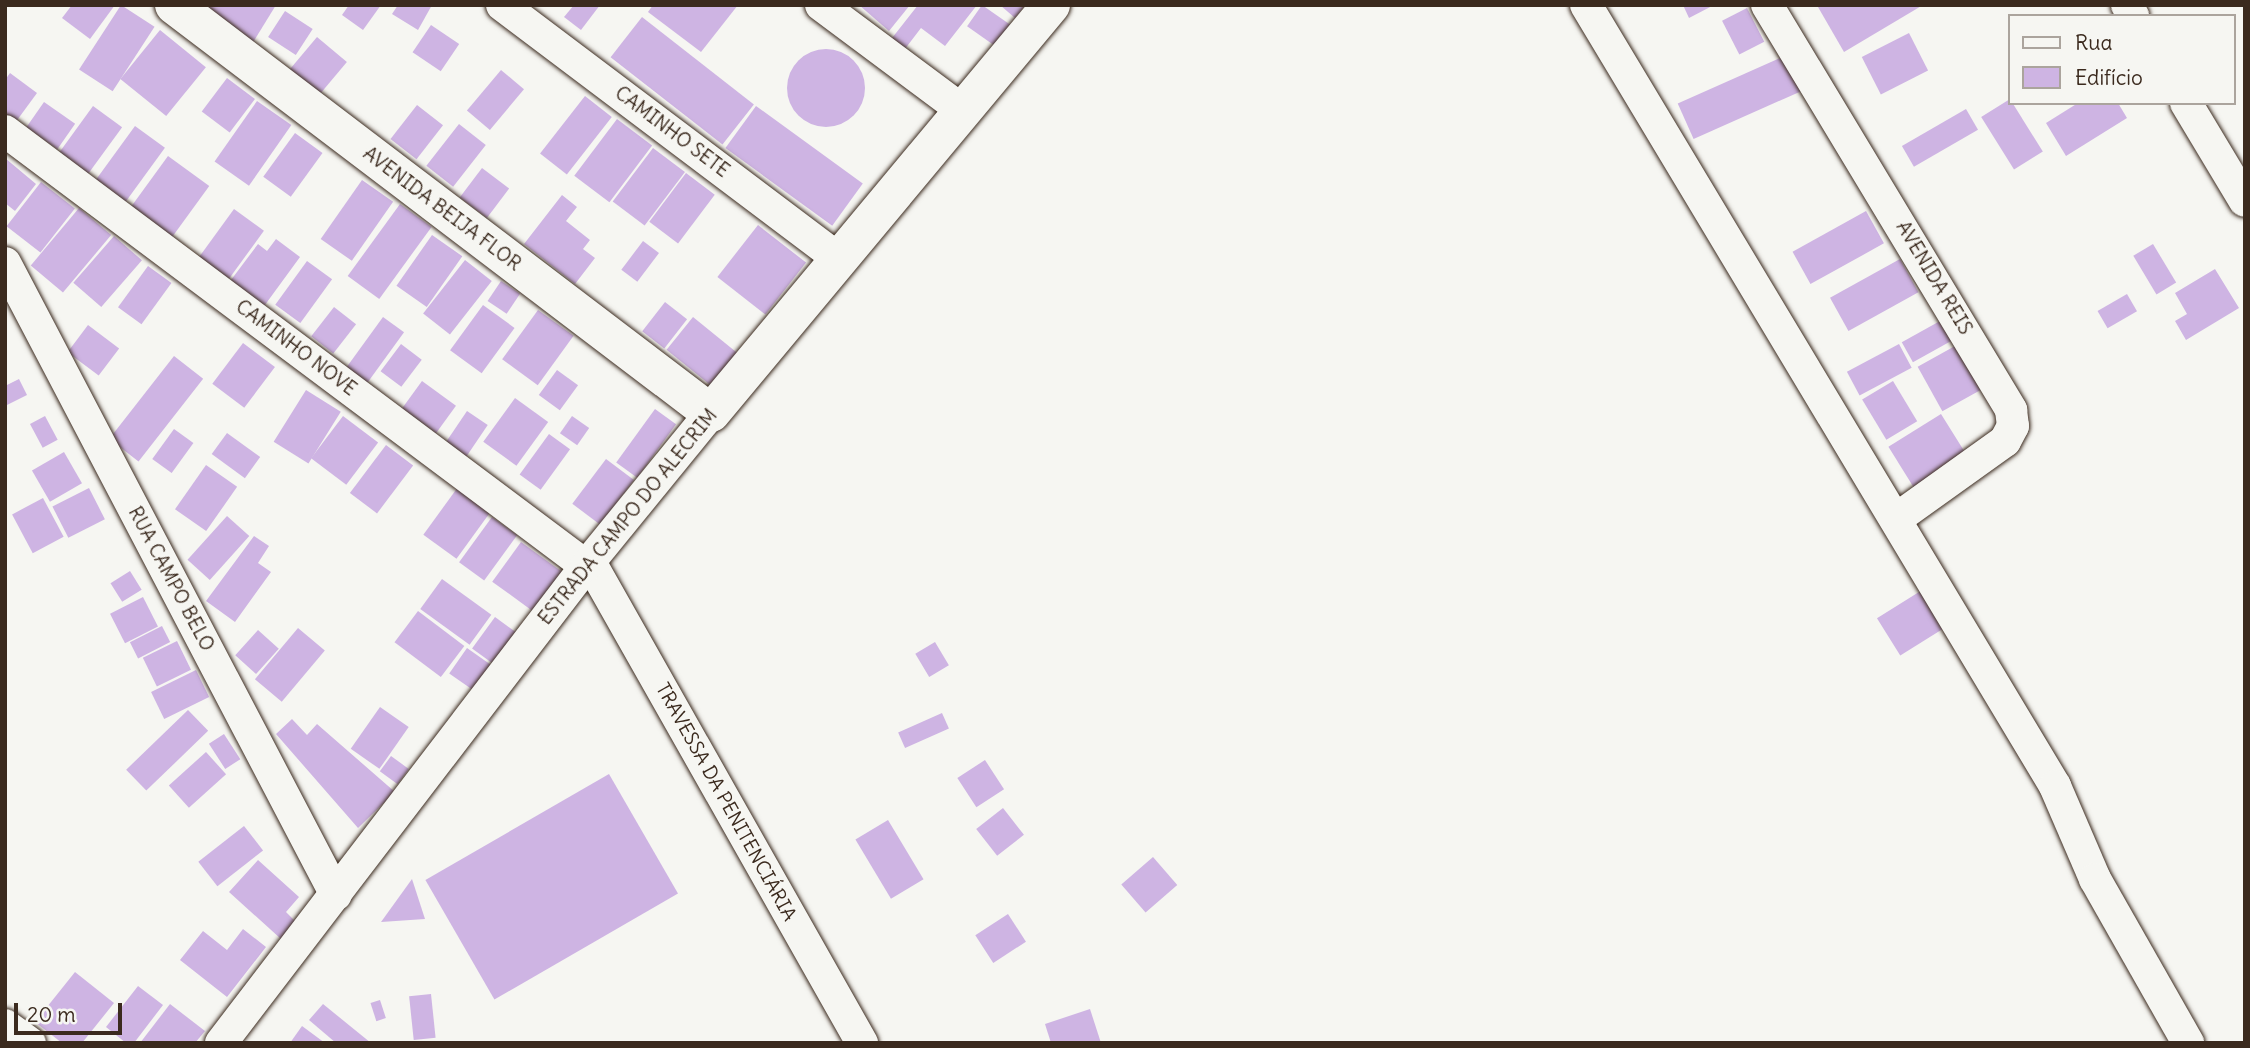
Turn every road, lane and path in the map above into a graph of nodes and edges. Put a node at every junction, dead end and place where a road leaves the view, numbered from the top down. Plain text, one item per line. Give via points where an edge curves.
1 (174, 5) edge
2 (502, 5) edge
3 (821, 5) edge
4 (1051, 5) edge
5 (1586, 5) edge
6 (1767, 5) edge
7 (2187, 105) edge
8 (962, 110) junction
9 (5, 131) edge
10 (2245, 201) edge
11 (841, 260) junction
12 (5, 263) edge
13 (711, 413) junction
14 (1896, 519) junction
15 (588, 564) junction
16 (336, 895) junction
17 (5, 1024) edge
18 (30, 1043) edge
19 (221, 1043) edge
20 (863, 1043) edge
21 (2188, 1043) edge

1 - 13 street, AVENIDA BEIJA FLOR
2 - 11 street, CAMINHO SETE
3 - 8 street
4 - 8 street, ESTRADA CAMPO DO ALECRIM
5 - 14 street
6 - 14 street, AVENIDA REIS via 2011,411 2013,426 2005,440
7 - 10 street
8 - 11 street, ESTRADA CAMPO DO ALECRIM
9 - 15 street, CAMINHO NOVE
11 - 13 street, ESTRADA CAMPO DO ALECRIM
12 - 16 street, RUA CAMPO BELO
13 - 15 street, ESTRADA CAMPO DO ALECRIM
14 - 21 street via 2055,786 2095,879
15 - 16 street, ESTRADA CAMPO DO ALECRIM
15 - 20 street, TRAVESSA DA PENITENCIÁRIA
16 - 19 street, ESTRADA CAMPO DO ALECRIM
17 - 18 street

